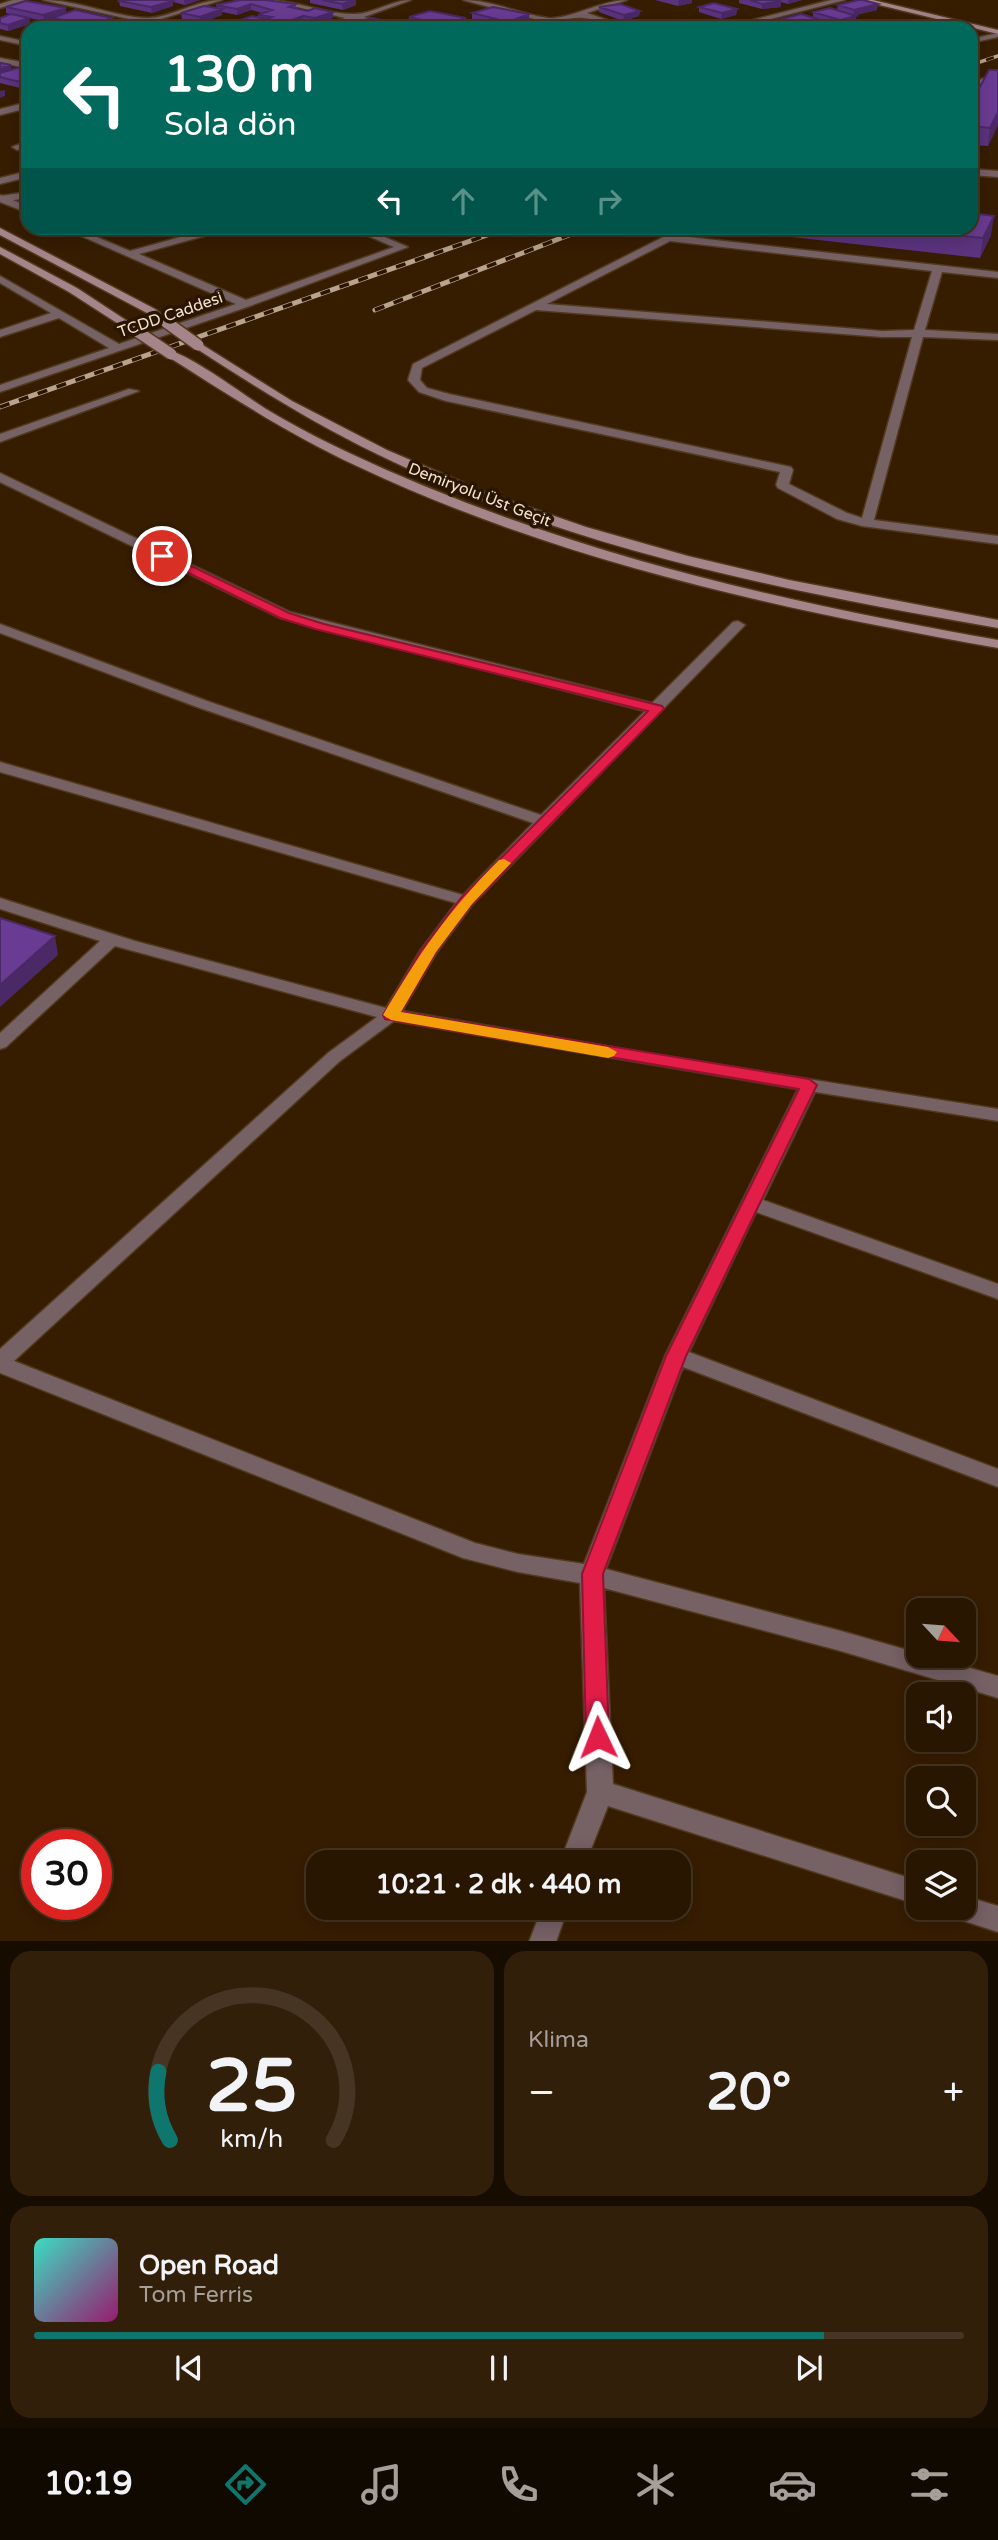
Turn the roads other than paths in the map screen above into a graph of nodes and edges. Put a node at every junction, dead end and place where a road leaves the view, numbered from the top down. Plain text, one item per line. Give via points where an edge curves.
1 (22, 0) edge
2 (47, 0) edge
3 (218, 0) edge
4 (270, 0) edge
5 (407, 0) edge
6 (467, 0) edge
7 (623, 0) edge
8 (841, 0) edge
9 (863, 0) edge
10 (0, 6) edge
11 (580, 12) junction
12 (356, 17) junction
13 (148, 20) junction
14 (553, 20) junction
15 (145, 21) edge
16 (153, 21) edge
17 (343, 21) edge
18 (375, 21) edge
19 (550, 21) edge
20 (556, 21) edge
21 (606, 21) edge
22 (752, 21) edge
23 (946, 21) edge
24 (978, 29) edge
25 (998, 34) edge
26 (0, 38) edge
27 (978, 39) edge
28 (21, 42) edge
29 (998, 76) edge
30 (978, 83) edge
31 (21, 107) edge
32 (0, 112) edge
33 (21, 146) edge
34 (17, 147) dead end
35 (978, 173) edge
36 (998, 174) edge
37 (21, 176) edge
38 (0, 181) edge
39 (21, 196) edge
40 (1, 198) edge
41 (21, 207) edge
42 (0, 231) edge
43 (85, 235) edge
44 (197, 235) edge
45 (373, 235) edge
46 (674, 235) edge
47 (668, 238) junction
48 (0, 250) edge
49 (130, 254) junction
50 (938, 268) junction
51 (998, 275) edge
52 (0, 279) edge
53 (246, 304) junction
54 (532, 306) junction
55 (60, 314) junction
56 (0, 334) edge
57 (918, 334) junction
58 (998, 338) edge
59 (118, 348) junction
60 (0, 389) edge
61 (133, 391) dead end
62 (0, 438) edge
63 (0, 477) edge
64 (867, 523) junction
65 (998, 540) edge
66 (998, 624) edge
67 (738, 625) dead end
68 (0, 628) edge
69 (998, 644) edge
70 (657, 709) junction
71 (0, 768) edge
72 (545, 822) junction
73 (466, 901) junction
74 (0, 903) edge
75 (112, 940) junction
76 (391, 1015) junction
77 (0, 1043) edge
78 (809, 1085) junction
79 (998, 1115) edge
80 (751, 1203) junction
81 (998, 1292) edge
82 (676, 1356) junction
83 (0, 1363) edge
84 (998, 1478) edge
85 (592, 1574) junction
86 (998, 1688) edge
87 (600, 1792) junction
88 (578, 1850) edge
89 (906, 1889) edge
90 (976, 1912) edge
91 (998, 1919) edge
92 (550, 1920) edge
93 (542, 1941) edge

1 - 10 street
2 - 13 street
3 - 13 street
4 - 12 street
5 - 12 street
6 - 14 street
7 - 11 street
8 - 22 street
9 - 23 main road
11 - 14 street
11 - 21 street
12 - 17 street
12 - 18 street
13 - 15 street
13 - 16 street
14 - 19 street
14 - 20 street
24 - 25 main road
25 - 27 street
26 - 28 street
29 - 30 street
31 - 32 street
33 - 34 street
35 - 36 street
37 - 38 street
39 - 40 street
40 - 41 street
42 - 66 main road, Demiryolu Üst Geçit, bridge via 151,311 255,381 371,446 486,497 743,576
43 - 49 street, TCDD Caddesi
44 - 49 street
45 - 53 street via 403,247
46 - 47 street
47 - 50 street
47 - 54 street
48 - 69 main road, Demiryolu Üst Geçit, bridge via 73,290 274,419 444,501 646,570 823,612
49 - 53 street, TCDD Caddesi
50 - 51 street
50 - 57 street
52 - 55 street
53 - 59 street, TCDD Caddesi
54 - 57 street
54 - 64 street via 417,366 414,380 423,390 446,397 787,470 782,485 842,516
55 - 56 street
55 - 59 street
57 - 58 street
57 - 64 street
59 - 60 street, TCDD Caddesi
61 - 62 street
63 - 70 street via 285,615
64 - 65 street
67 - 70 street
68 - 72 street via 202,704
70 - 72 street
71 - 73 street
72 - 73 street
73 - 76 street
74 - 75 street
75 - 76 street
75 - 77 street
76 - 78 street
76 - 83 street via 334,1057
78 - 79 street
78 - 80 street
80 - 81 street
80 - 82 street
82 - 84 street
82 - 85 street
83 - 85 street via 471,1551
85 - 86 street
85 - 87 street
87 - 88 street
87 - 89 street
90 - 91 street
92 - 93 street

